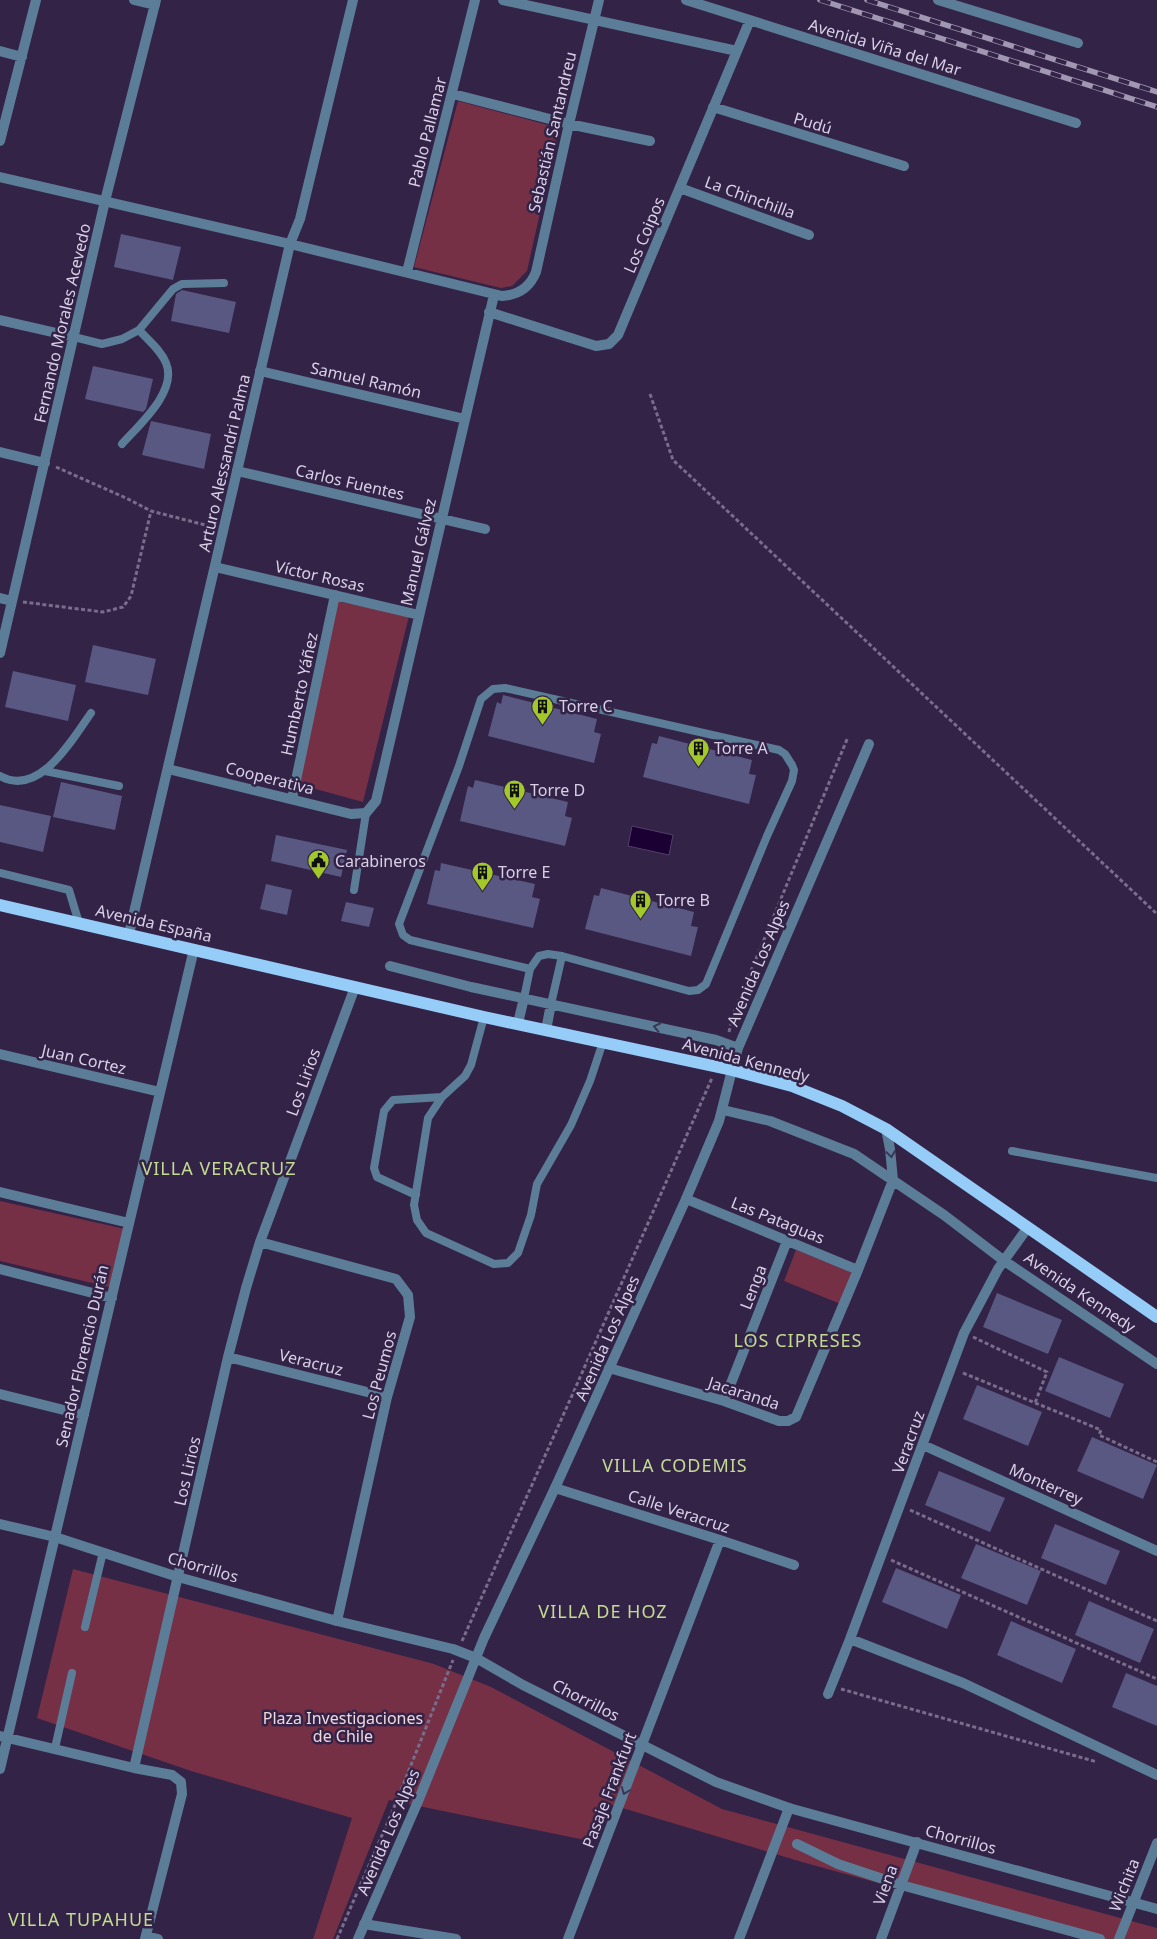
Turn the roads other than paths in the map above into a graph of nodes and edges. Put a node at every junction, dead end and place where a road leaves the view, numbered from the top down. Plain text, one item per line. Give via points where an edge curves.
1 (36, 0) edge
2 (134, 0) edge
3 (353, 0) edge
4 (476, 0) edge
5 (503, 0) edge
6 (600, 0) edge
7 (686, 0) edge
8 (938, 0) edge
9 (156, 2) edge
10 (594, 19) junction
11 (750, 20) junction
12 (1078, 43) dead end
13 (737, 51) junction
14 (0, 52) edge
15 (22, 56) junction
16 (452, 94) junction
17 (713, 108) junction
18 (1076, 123) dead end
19 (569, 124) junction
20 (0, 141) edge
21 (650, 141) dead end
22 (904, 166) dead end
23 (0, 177) edge
24 (680, 188) junction
25 (105, 202) junction
26 (809, 235) dead end
27 (290, 244) junction
28 (407, 272) junction
29 (224, 282) dead end
30 (494, 295) junction
31 (489, 312) junction
32 (0, 320) edge
33 (139, 330) junction
34 (74, 337) junction
35 (260, 371) junction
36 (464, 419) junction
37 (122, 444) dead end
38 (0, 452) edge
39 (45, 463) junction
40 (237, 470) junction
41 (441, 518) junction
42 (485, 529) dead end
43 (215, 567) junction
44 (335, 595) junction
45 (0, 598) edge
46 (12, 601) junction
47 (419, 615) junction
48 (0, 653) edge
49 (90, 713) dead end
50 (869, 744) dead end
51 (168, 769) junction
52 (45, 771) junction
53 (0, 776) edge
54 (119, 786) dead end
55 (292, 799) junction
56 (366, 813) junction
57 (0, 873) edge
58 (354, 890) dead end
59 (0, 904) edge
60 (79, 923) junction
61 (129, 934) junction
62 (194, 949) junction
63 (562, 956) junction
64 (390, 966) dead end
65 (530, 969) junction
66 (300, 974) joint
67 (355, 987) junction
68 (524, 998) junction
69 (551, 1004) junction
70 (484, 1017) junction
71 (518, 1023) junction
72 (546, 1030) junction
73 (603, 1042) junction
74 (738, 1048) junction
75 (0, 1054) edge
76 (732, 1070) junction
77 (160, 1092) junction
78 (442, 1097) junction
79 (723, 1110) junction
80 (886, 1129) junction
81 (1012, 1151) dead end
82 (1157, 1178) edge
83 (893, 1180) junction
84 (0, 1192) edge
85 (416, 1194) junction
86 (686, 1199) junction
87 (129, 1223) junction
88 (1028, 1227) junction
89 (787, 1241) junction
90 (260, 1242) junction
91 (1003, 1260) junction
92 (0, 1269) edge
93 (858, 1270) junction
94 (112, 1298) junction
95 (1157, 1318) edge
96 (228, 1357) junction
97 (1157, 1364) edge
98 (609, 1368) junction
99 (0, 1394) edge
100 (387, 1397) junction
101 (724, 1400) junction
102 (84, 1414) junction
103 (923, 1445) junction
104 (555, 1488) junction
105 (0, 1524) edge
106 (55, 1537) junction
107 (720, 1540) junction
108 (103, 1552) junction
109 (1157, 1552) edge
110 (794, 1565) dead end
111 (178, 1577) junction
112 (337, 1621) junction
113 (85, 1626) dead end
114 (850, 1639) junction
115 (476, 1658) junction
116 (72, 1673) dead end
117 (829, 1690) road end
118 (4, 1736) edge
119 (642, 1745) junction
120 (55, 1748) junction
121 (134, 1768) junction
122 (0, 1769) edge
123 (1157, 1775) edge
124 (789, 1808) junction
125 (917, 1842) junction
126 (1157, 1843) edge
127 (797, 1844) dead end
128 (901, 1885) junction
129 (1133, 1902) junction
130 (1157, 1908) edge
131 (364, 1924) junction
132 (146, 1938) edge
133 (158, 1939) edge
134 (358, 1939) edge
135 (456, 1939) edge
136 (568, 1939) edge
137 (739, 1939) edge
138 (881, 1939) edge
139 (1100, 1939) edge
140 (1119, 1939) edge

1 - 15 street
2 - 9 street
3 - 27 street, Arturo Alessandri Palma via 300,219
4 - 16 street, Pablo Pallamar
5 - 10 street
6 - 10 street, Sebastián Santandreu
7 - 11 street, Avenida Viña del Mar
8 - 12 street
9 - 25 street, Fernando Morales Acevedo
10 - 13 street
10 - 19 street, Sebastián Santandreu
11 - 13 street, Los Coipos
11 - 18 street, Avenida Viña del Mar
13 - 17 street, Los Coipos
14 - 15 street
15 - 20 street
16 - 19 street
16 - 28 street, Pablo Pallamar
17 - 22 street, Pudú
17 - 24 street, Los Coipos
19 - 21 street
19 - 30 street, Sebastián Santandreu via 536,272 529,285 517,294
23 - 25 street
24 - 26 street, La Chinchilla
24 - 31 street, Los Coipos via 618,336 608,344 596,346
25 - 27 street
25 - 34 street, Fernando Morales Acevedo
27 - 28 street
27 - 35 street, Arturo Alessandri Palma
28 - 30 street
29 - 33 lane via 182,284 173,289
30 - 31 street, Manuel Gálvez
31 - 36 street, Manuel Gálvez
32 - 34 street
33 - 34 lane via 122,340 102,344
33 - 37 lane via 167,364 168,377 162,397
34 - 39 street, Fernando Morales Acevedo
35 - 36 street, Samuel Ramón
35 - 40 street, Arturo Alessandri Palma
36 - 41 street, Manuel Gálvez
38 - 39 street
39 - 46 street, Fernando Morales Acevedo
40 - 41 street, Carlos Fuentes
40 - 43 street, Arturo Alessandri Palma
41 - 42 street, Carlos Fuentes
41 - 47 street, Manuel Gálvez
43 - 44 street, Víctor Rosas
43 - 51 street, Arturo Alessandri Palma
44 - 47 street, Víctor Rosas
44 - 55 street, Humberto Yáñez
45 - 46 street
46 - 48 street, Fernando Morales Acevedo
47 - 56 street, Manuel Gálvez via 376,801
49 - 52 lane
50 - 74 street, Avenida Los Alpes
51 - 55 street, Cooperativa
51 - 61 street, Arturo Alessandri Palma
52 - 53 lane via 20,782
52 - 54 lane
55 - 56 street, Cooperativa via 351,814
56 - 58 lane
57 - 60 lane via 69,890
59 - 60 main road, Avenida España
60 - 61 main road, Avenida España
61 - 62 main road, Avenida España
62 - 66 main road, Avenida España
62 - 77 street, Senador Florencio Durán
63 - 65 lane via 539,956
63 - 65 lane via 689,992 702,988 792,781 794,770 785,754 780,750 506,688 488,691 479,704 399,924 403,935 410,940
63 - 69 lane
64 - 68 street, Avenida Kennedy
65 - 68 lane
66 - 67 main road, Avenida Kennedy
67 - 70 main road, Avenida Kennedy
67 - 90 street, Los Lirios
68 - 69 street, Avenida Kennedy
68 - 71 street
69 - 72 street
74 -> 69 street, Avenida Kennedy
70 - 71 main road, Avenida Kennedy
70 - 78 lane via 471,1065 465,1076
71 - 72 main road, Avenida Kennedy
72 - 73 main road, Avenida Kennedy
73 - 76 main road, Avenida Kennedy
73 - 85 lane via 571,1124 538,1184 518,1253 508,1263 494,1264 426,1233 417,1220
74 - 76 street, Avenida Los Alpes
75 - 77 street, Juan Cortez
76 - 79 street, Avenida Los Alpes
76 - 80 main road, Avenida Kennedy via 792,1086 842,1106
77 - 87 street, Senador Florencio Durán
78 - 85 lane via 428,1118
78 - 85 lane via 393,1100 384,1111 374,1168 376,1177
79 - 83 street, Avenida Kennedy via 770,1121 834,1145
79 - 86 street, Avenida Los Alpes
80 -> 83 street
80 - 88 main road, Avenida Kennedy
81 - 82 lane
83 - 91 street, Avenida Kennedy
83 - 93 street, Jacaranda
84 - 87 street
86 - 89 street, Las Pataguas
86 - 98 street, Avenida Los Alpes
87 - 94 street, Senador Florencio Durán
88 - 91 street, Veracruz
88 - 95 main road, Avenida Kennedy
89 - 93 street, Las Pataguas
89 - 101 street, Lenga
90 - 96 street, Los Lirios
90 - 100 street, Los Peumos via 396,1279 408,1295 410,1317
91 - 97 street, Avenida Kennedy
91 - 103 street, Veracruz via 964,1333
92 - 94 street
93 - 101 street, Jacaranda via 796,1417 779,1421
94 - 102 street, Senador Florencio Durán
96 - 100 street, Veracruz
96 - 111 street, Los Lirios
98 - 101 street, Jacaranda
98 - 104 street, Avenida Los Alpes
99 - 102 street
100 - 112 street, Los Peumos
102 - 106 street, Senador Florencio Durán
103 - 109 street, Monterrey
103 - 114 street, Veracruz
104 - 107 street, Calle Veracruz
104 - 115 street, Avenida Los Alpes
105 - 106 street, Chorrillos
106 - 108 street, Chorrillos
106 - 118 street, Senador Florencio Durán
107 - 110 street, Calle Veracruz
107 - 119 street, Pasaje Frankfurt
108 - 111 street, Chorrillos
108 - 113 lane
111 - 112 street, Chorrillos
111 - 121 street, Los Lirios
112 - 115 street, Chorrillos via 457,1650
114 - 117 street, Veracruz
114 - 123 street via 963,1683
115 - 119 street, Chorrillos
115 - 131 street, Avenida Los Alpes
116 - 120 lane
118 - 120 street
118 - 122 street, Senador Florencio Durán
119 - 124 street, Chorrillos via 716,1782
119 -> 136 street, Pasaje Frankfurt
120 - 121 street
121 - 132 street via 172,1775 180,1782 182,1794
124 - 125 street, Chorrillos
124 - 137 street
125 - 128 street, Viena
125 - 129 street, Chorrillos
126 - 129 street, Wichita
127 - 128 street via 833,1862
128 - 138 street, Viena
128 - 139 street
129 - 130 street, Chorrillos
129 - 140 street, Wichita
131 - 134 street, Avenida Los Alpes
131 - 135 street
132 - 133 street

